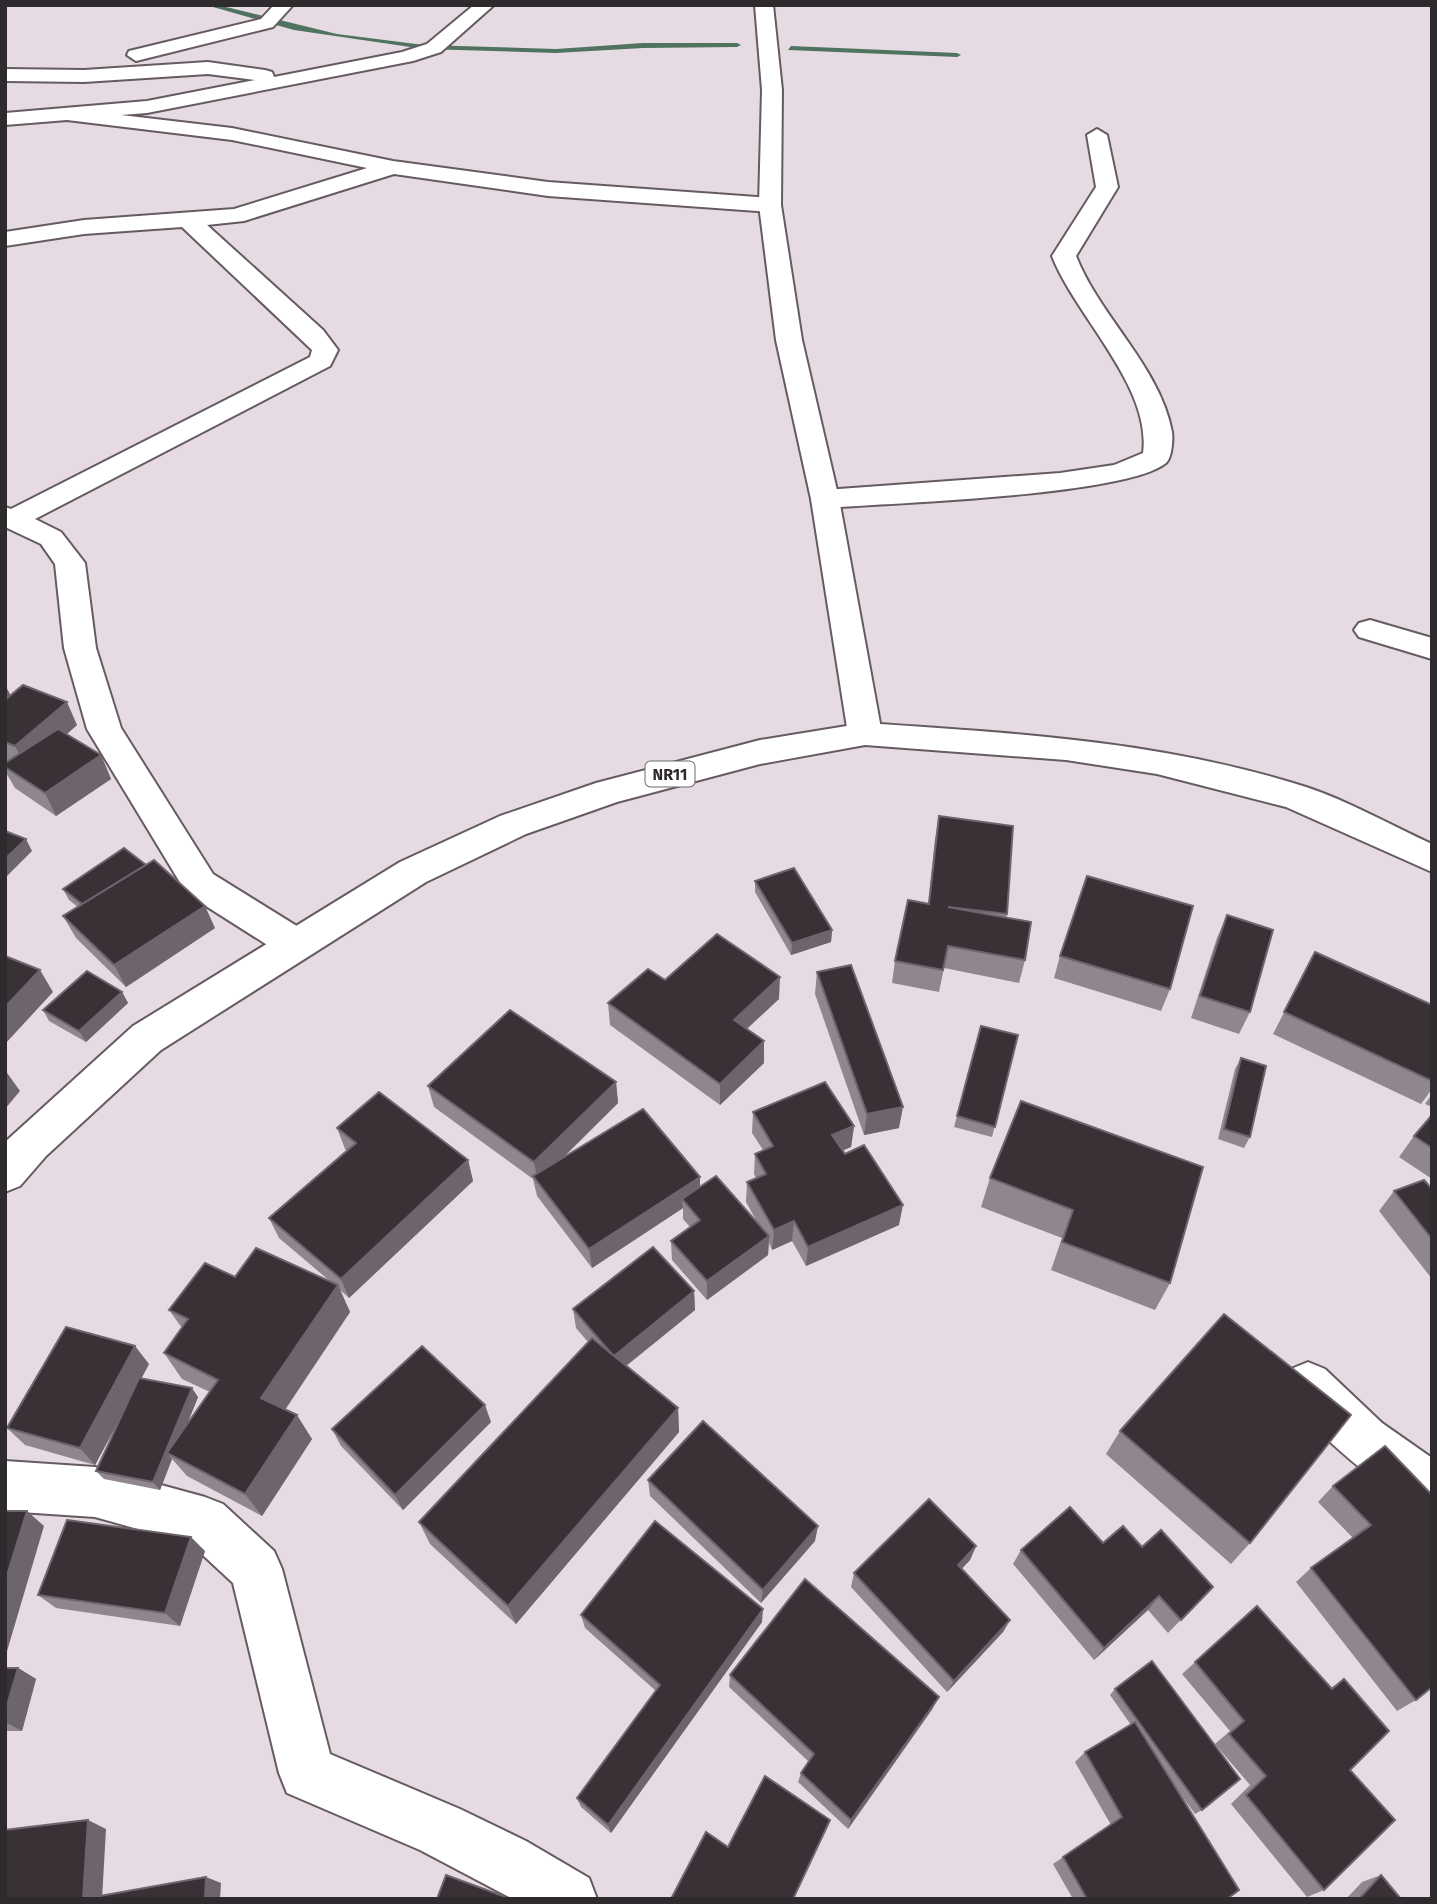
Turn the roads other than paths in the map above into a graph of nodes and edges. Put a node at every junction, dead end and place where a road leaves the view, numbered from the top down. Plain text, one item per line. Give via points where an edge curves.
1 (285, 5) edge
2 (485, 5) edge
3 (764, 5) edge
4 (5, 75) edge
5 (52, 76) junction
6 (288, 81) junction
7 (74, 116) junction
8 (5, 119) edge
9 (1097, 135) dead end
10 (393, 167) junction
11 (770, 205) junction
12 (190, 222) junction
13 (5, 239) edge
14 (825, 499) junction
15 (9, 518) edge
16 (1370, 630) dead end
17 (1432, 649) edge
18 (865, 734) junction
19 (1432, 859) edge
20 (294, 943) junction
21 (5, 1172) edge
22 (1272, 1362) edge
23 (5, 1486) edge
24 (1432, 1489) edge
25 (568, 1899) edge

1 - 5 main road via 267,23
2 - 6 main road via 434,48
3 - 11 main road via 772,90
4 - 5 main road
5 - 6 main road via 208,68
6 - 7 main road via 208,98
7 - 8 main road
7 - 10 main road via 232,134
9 - 14 main road via 1107,187 1064,256 1069,274 1111,335 1151,408 1161,444 1156,457 1120,473 1060,481
10 - 11 main road via 548,189
10 - 12 main road via 236,216
11 - 14 main road via 789,340
12 - 13 main road via 84,227
12 - 15 main road via 314,335 325,349 321,361
14 - 18 main road
15 - 20 main road via 51,538 70,562 80,648 104,729 200,884
16 - 17 main road
18 - 19 main road, NR11 via 1066,748 1157,762 1296,797
18 - 20 main road, NR11 via 760,752 676,773 513,825 414,872
20 - 21 main road, NR11 via 147,1038
22 - 24 main road via 1318,1392 1365,1440
23 - 25 main road via 95,1492 205,1522 256,1569 307,1773 401,1811

